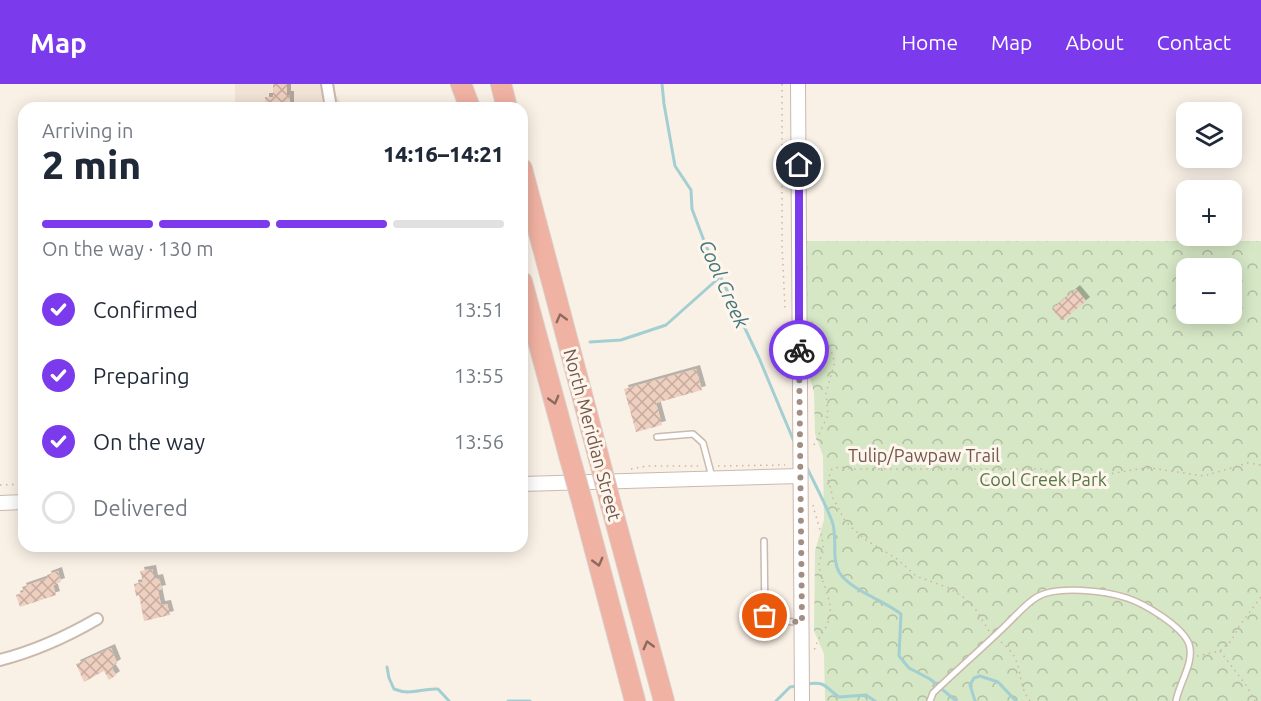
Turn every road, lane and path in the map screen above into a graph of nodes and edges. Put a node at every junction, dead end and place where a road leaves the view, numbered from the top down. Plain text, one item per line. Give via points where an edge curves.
1 (327, 84) edge
2 (462, 84) edge
3 (501, 84) edge
4 (798, 84) edge
5 (330, 102) edge
6 (468, 102) edge
7 (506, 102) edge
8 (528, 192) edge
9 (528, 304) edge
10 (657, 437) dead end
11 (1261, 465) edge
12 (800, 471) junction
13 (712, 478) junction
14 (18, 484) edge
15 (528, 484) edge
16 (0, 485) edge
17 (0, 502) edge
18 (18, 502) edge
19 (815, 512) dead end
20 (764, 541) dead end
21 (1261, 597) edge
22 (97, 619) dead end
23 (802, 622) junction
24 (993, 637) junction
25 (1220, 651) junction
26 (814, 653) dead end
27 (1190, 658) junction
28 (0, 660) edge
29 (802, 697) edge
30 (635, 701) edge
31 (664, 701) edge
32 (930, 701) edge
33 (1030, 701) edge
34 (1176, 701) edge
35 (1255, 701) edge

1 - 5 street
2 - 6 highway
3 - 7 highway
4 - 12 street
31 -> 8 highway, North Meridian Street, bridge
9 -> 30 highway, North Meridian Street, bridge
10 - 13 lane via 693,434 703,443
11 - 24 path, Tulip/Pawpaw Trail via 1248,463 1204,476 1139,469 1103,475 1076,485 1043,469 832,469 828,479 833,498 851,527 916,576 950,588 966,599
12 - 13 street
12 - 23 street
13 - 15 street
14 - 16 path
17 - 18 street
19 - 26 path via 823,551 819,563 830,613
20 - 23 lane via 765,616 770,621
21 - 25 path
22 - 28 street via 30,652
23 - 29 street
24 - 27 lane via 1036,597 1062,591 1105,593 1128,598 1154,611 1180,632 1189,644
24 - 32 lane via 933,693
24 - 33 path, Tulip/Pawpaw Trail via 1012,652 1024,694
25 - 27 path
25 - 35 path
27 - 34 lane

